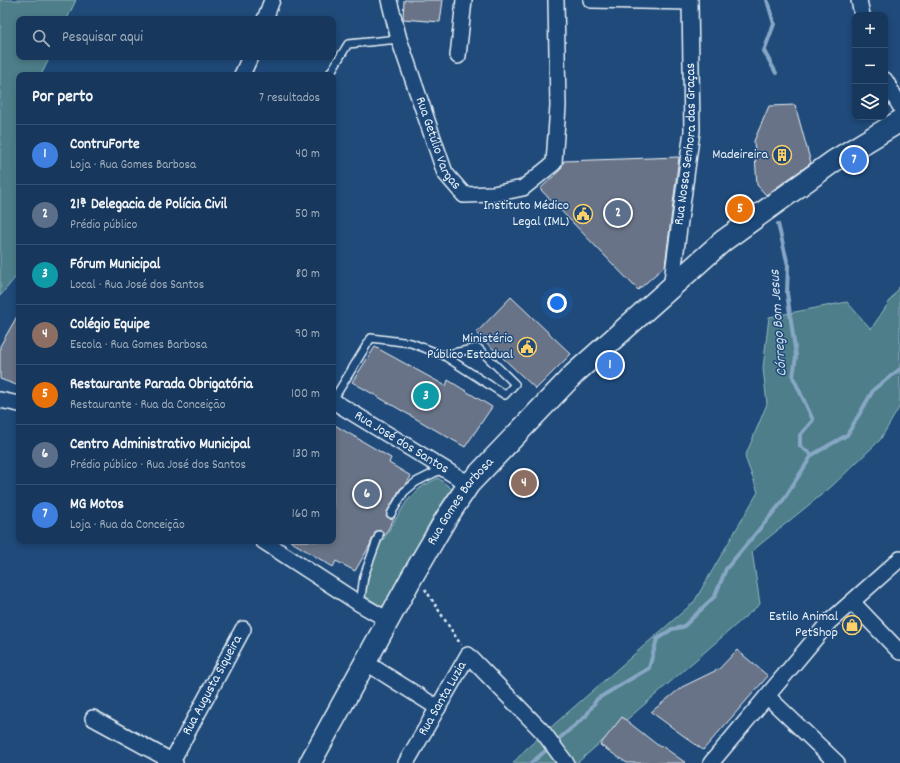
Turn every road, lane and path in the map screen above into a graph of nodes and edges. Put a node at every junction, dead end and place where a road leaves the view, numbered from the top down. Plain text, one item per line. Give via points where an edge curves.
1 (272, 0) edge
2 (389, 0) edge
3 (464, 0) edge
4 (556, 0) edge
5 (591, 0) edge
6 (690, 1) edge
7 (266, 16) edge
8 (399, 39) junction
9 (458, 56) dead end
10 (249, 60) edge
11 (243, 72) edge
12 (331, 72) edge
13 (887, 84) edge
14 (900, 106) edge
15 (900, 121) edge
16 (671, 288) junction
17 (443, 355) junction
18 (336, 395) edge
19 (0, 400) edge
20 (336, 402) edge
21 (16, 403) edge
22 (444, 468) junction
23 (469, 484) junction
24 (391, 514) dead end
25 (379, 535) dead end
26 (268, 544) edge
27 (900, 560) edge
28 (412, 577) junction
29 (852, 602) junction
30 (360, 604) junction
31 (388, 620) junction
32 (243, 629) dead end
33 (900, 652) edge
34 (468, 655) junction
35 (365, 662) junction
36 (767, 696) junction
37 (438, 708) junction
38 (93, 718) dead end
39 (564, 760) edge
40 (173, 762) edge
41 (310, 763) edge
42 (406, 763) edge
43 (711, 763) edge
44 (837, 763) edge

1 - 7 street
2 - 8 street, Rua Getúlio Vargas
3 - 9 street
4 - 8 street, Rua Getúlio Vargas via 558,106 554,163 523,188 493,194 464,195 445,173
5 - 6 street
6 - 16 street, Rua Nossa Senhora das Graças via 692,131
8 - 12 lane via 348,44
10 - 11 street
13 - 14 street
15 - 16 street, Rua Gomes Barbosa via 834,161 723,241
16 - 23 street, Rua Gomes Barbosa via 574,374
17 - 17 lane via 505,394 515,384 478,348
17 - 18 lane via 411,343 371,338
19 - 21 street
20 - 22 street, Rua José dos Santos
22 - 23 street, Rua José dos Santos
22 - 24 lane via 416,482 404,492
23 - 28 street, Rua Gomes Barbosa
25 - 30 lane via 364,576
26 - 30 street
27 - 29 street
28 - 31 street, Rua Gomes Barbosa
28 - 34 path via 422,585
29 - 33 street
29 - 36 street via 829,622
30 - 31 street
31 - 35 street, Rua Gomes Barbosa
32 - 40 street, Rua Augusta Siqueira
34 - 37 street, Rua Santa Luzia
34 - 39 street via 543,732
35 - 37 street
35 - 41 street, Rua Gomes Barbosa
36 - 43 street
36 - 44 street
37 - 42 street, Rua Santa Luzia
38 - 40 street

